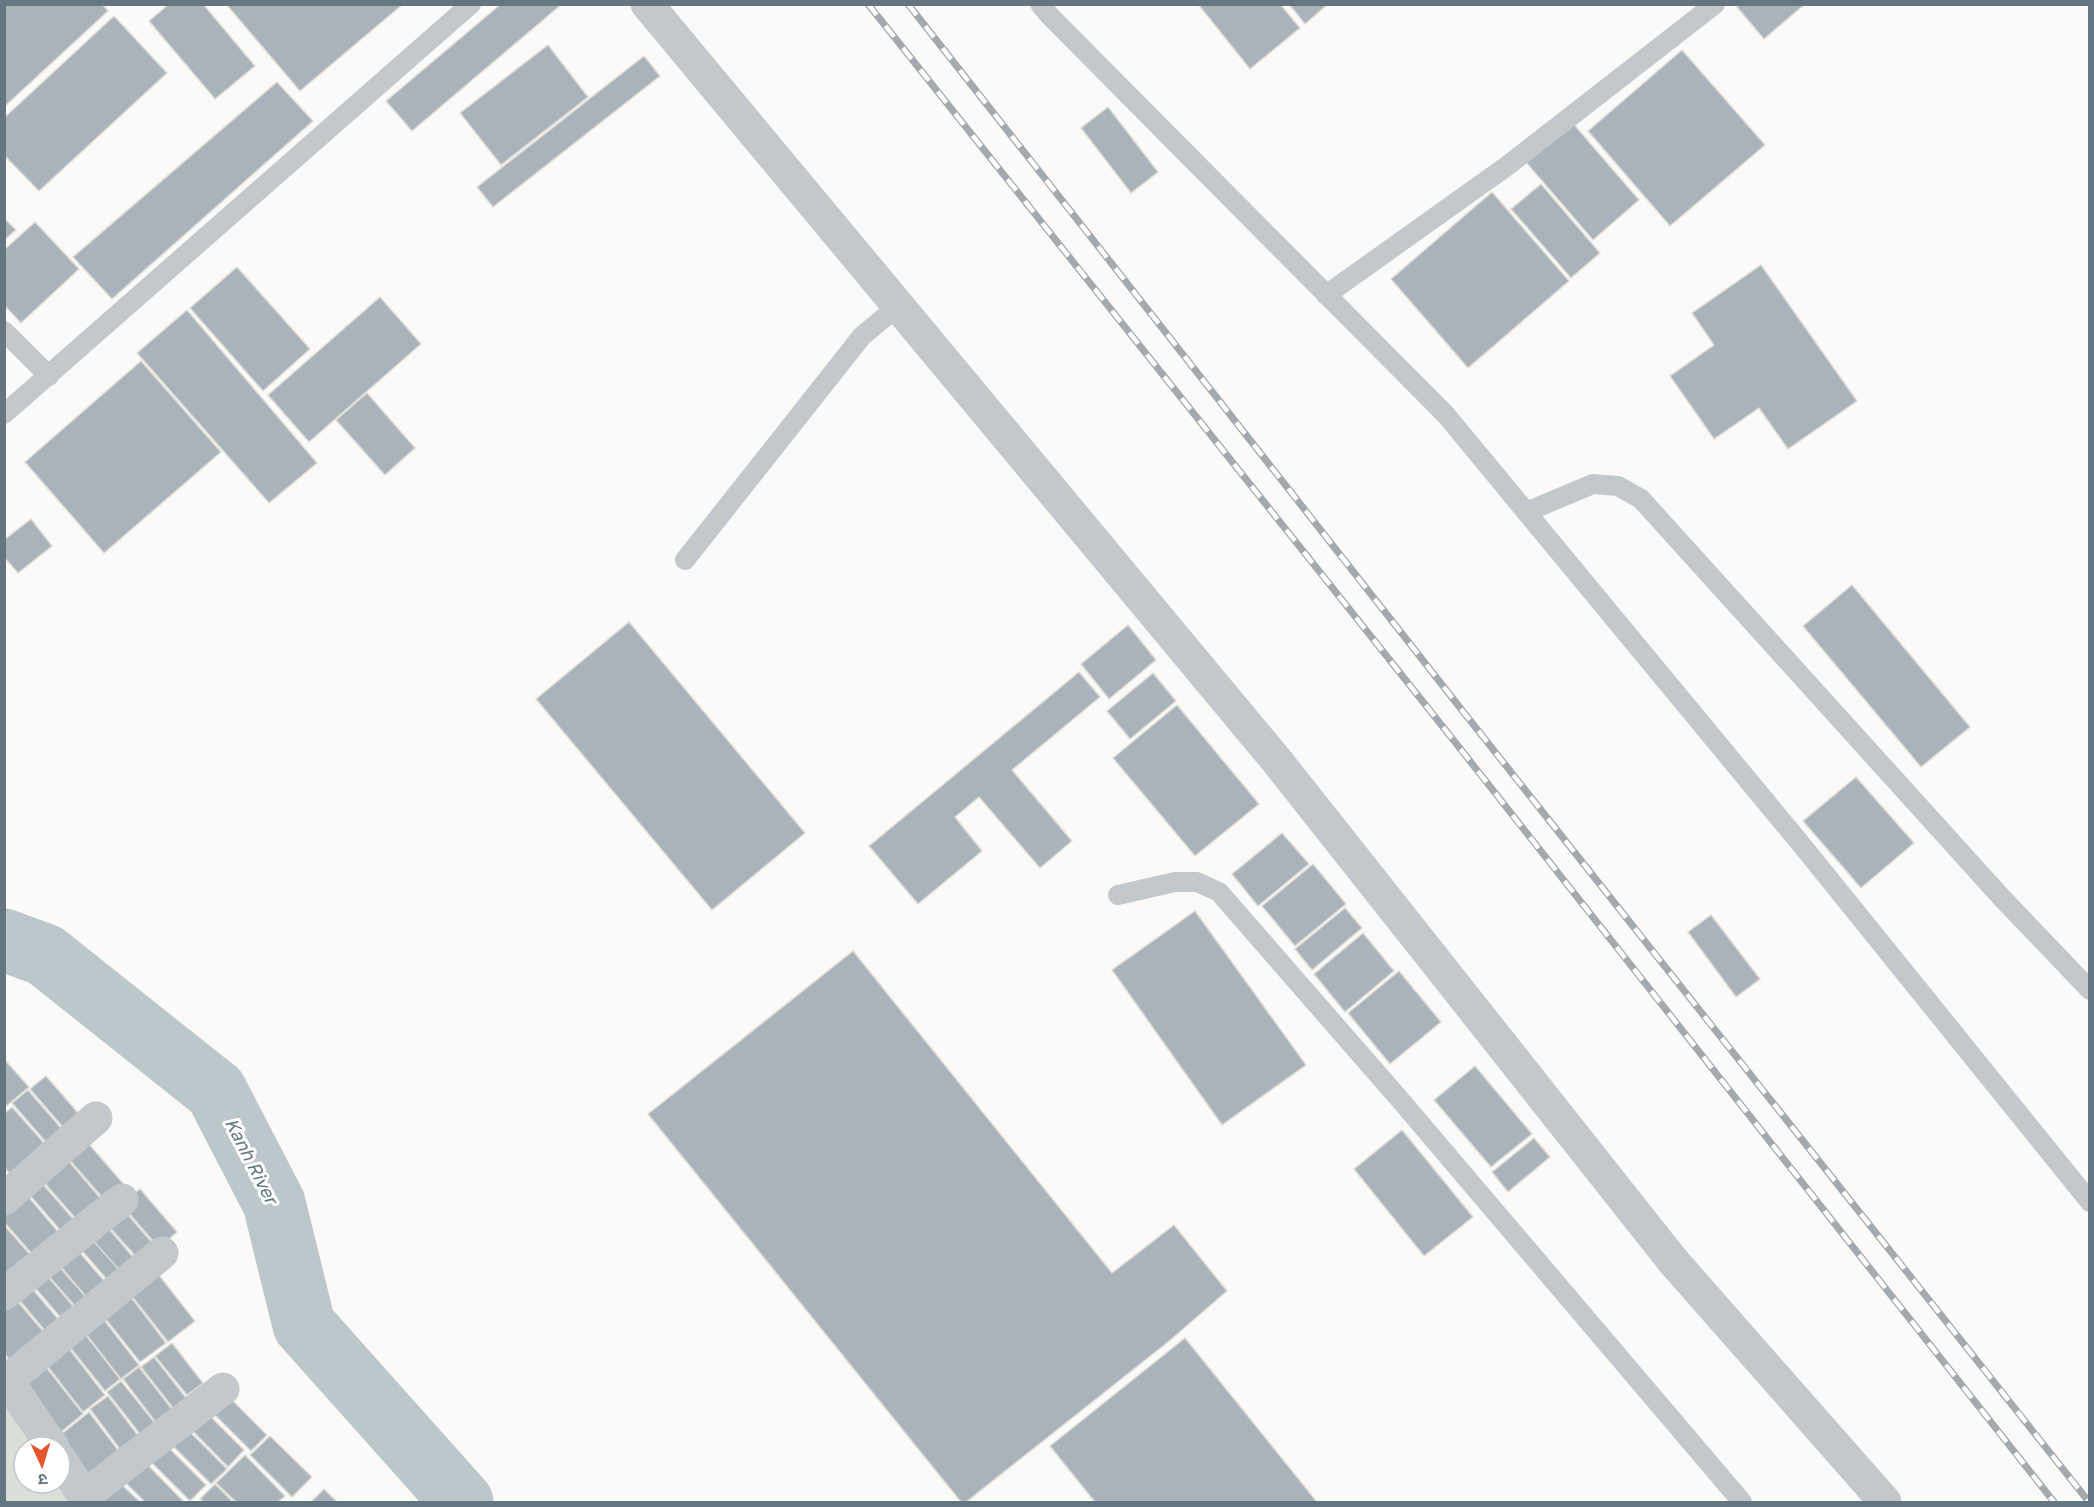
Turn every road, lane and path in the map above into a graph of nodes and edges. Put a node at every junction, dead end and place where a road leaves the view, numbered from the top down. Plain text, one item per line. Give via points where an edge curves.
1 (471, 4) edge
2 (647, 4) edge
3 (1040, 4) edge
4 (1715, 4) edge
5 (1326, 295) junction
6 (897, 307) junction
7 (4, 331) edge
8 (49, 376) junction
9 (4, 414) edge
10 (1526, 512) junction
11 (685, 560) dead end
12 (1118, 895) dead end
13 (2090, 990) edge
14 (96, 1118) dead end
15 (4, 1199) edge
16 (122, 1200) dead end
17 (2090, 1202) edge
18 (162, 1253) dead end
19 (4, 1294) edge
20 (6, 1378) edge
21 (223, 1389) dead end
22 (44, 1435) edge
23 (72, 1477) edge
24 (86, 1499) edge
25 (1742, 1503) edge
26 (1885, 1503) edge

1 - 8 lane
2 - 6 street
3 - 5 lane
4 - 5 lane via 1507,166
5 - 10 lane via 1446,415
6 - 11 lane via 862,336
6 - 26 street via 1277,761 1673,1261
7 - 8 lane
8 - 9 lane
10 - 13 lane via 1593,484 1618,486 1641,500
10 - 17 lane
12 - 25 lane via 1176,882 1197,882 1219,892
14 - 15 street
16 - 19 street
18 - 20 street
20 - 22 street
21 - 24 street
23 - 24 street

